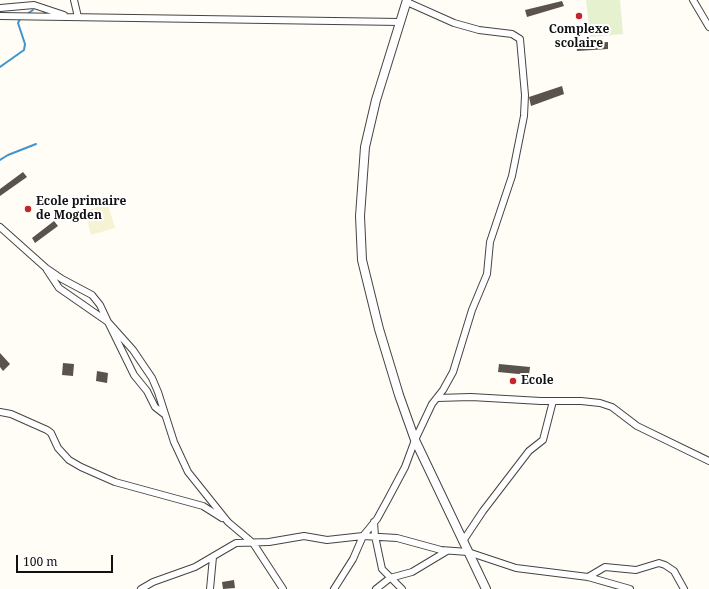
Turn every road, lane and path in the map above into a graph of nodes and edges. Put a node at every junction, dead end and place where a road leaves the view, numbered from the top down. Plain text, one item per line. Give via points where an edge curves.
1 (74, 0) edge
2 (694, 0) edge
3 (407, 1) edge
4 (0, 8) edge
5 (0, 16) edge
6 (69, 17) junction
7 (78, 17) junction
8 (400, 22) junction
9 (709, 27) edge
10 (0, 227) edge
11 (46, 268) junction
12 (108, 322) junction
13 (437, 398) junction
14 (552, 401) junction
15 (0, 412) edge
16 (166, 416) junction
17 (415, 440) junction
18 (709, 461) edge
19 (228, 522) junction
20 (374, 522) junction
21 (363, 536) junction
22 (375, 536) junction
23 (463, 541) junction
24 (253, 543) junction
25 (448, 551) junction
26 (468, 552) junction
27 (213, 557) junction
28 (588, 577) junction
29 (390, 578) junction
30 (141, 589) edge
31 (210, 589) edge
32 (283, 589) edge
33 (334, 589) edge
34 (376, 589) edge
35 (402, 589) edge
36 (486, 589) edge
37 (630, 589) edge
38 (684, 589) edge

1 - 7 street
2 - 9 street
3 - 8 street
3 - 13 street via 454,23 517,36 520,39 525,95 519,145 512,176 490,242 487,274 472,310 453,372
4 - 6 street via 34,5
5 - 6 street
6 - 7 street
7 - 8 street
8 - 17 street via 376,100 366,147 361,195 360,248 378,329
10 - 11 street
11 - 12 street via 59,288
11 - 12 street via 92,295
12 - 16 street via 134,376 147,391 155,407
12 - 16 street via 133,350 152,378
13 - 14 street
13 - 17 street
14 - 18 street via 581,401 608,405 637,426
14 - 23 street via 543,440 529,451
15 - 19 street via 11,414 47,430 69,460 81,467 115,482 203,506
16 - 19 street via 174,442 188,472
17 - 20 street via 406,467
17 - 23 street
19 - 24 street
20 - 21 street
20 - 22 street
21 - 22 street
21 - 24 street via 327,540 304,536
21 - 33 street via 353,559
22 - 25 street via 397,538
22 - 29 street via 382,569
23 - 26 street
24 - 27 street via 236,543
24 - 32 street
25 - 26 street
25 - 29 street via 412,572
26 - 28 street via 516,568
26 - 36 street
27 - 30 street
27 - 31 street
28 - 37 street
28 - 38 street via 606,567 636,570 659,563 674,571
29 - 34 street
29 - 35 street

